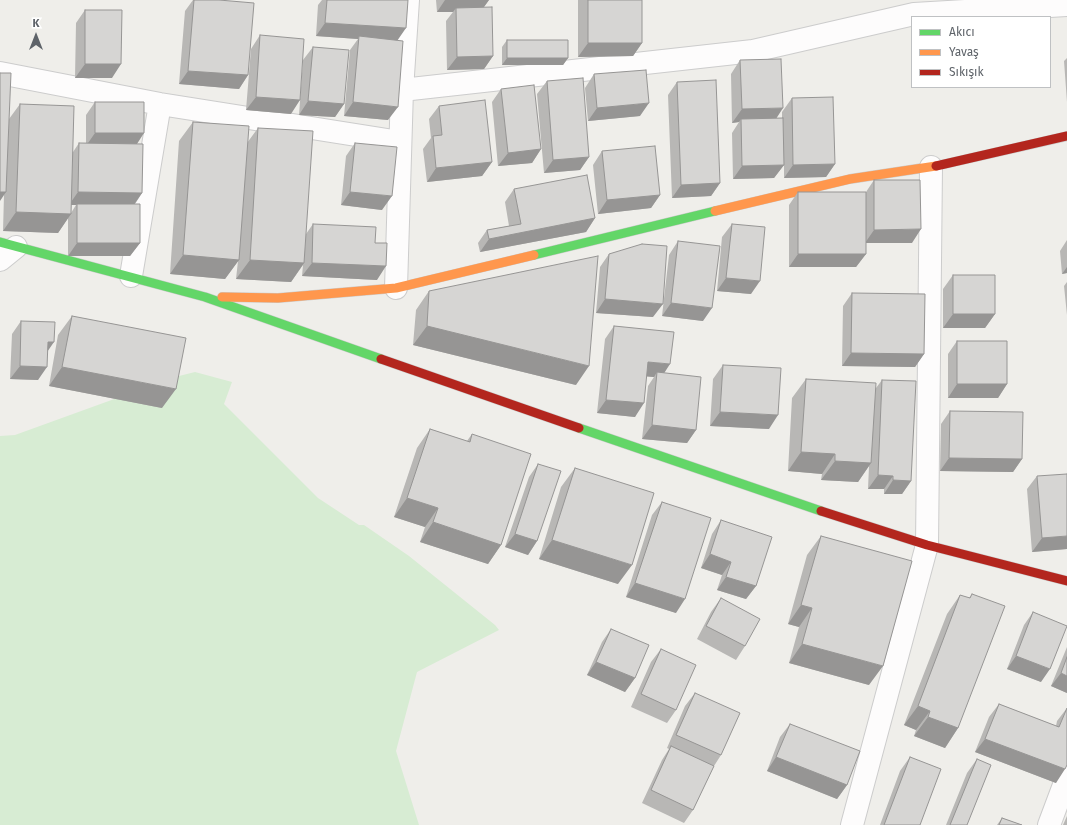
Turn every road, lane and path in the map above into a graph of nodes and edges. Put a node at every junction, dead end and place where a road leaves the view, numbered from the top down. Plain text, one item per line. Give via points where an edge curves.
1 (408, 0) edge
2 (1067, 5) edge
3 (0, 73) edge
4 (402, 90) junction
5 (160, 104) junction
6 (1067, 136) edge
7 (400, 142) junction
8 (931, 167) junction
9 (5, 250) edge
10 (132, 276) junction
11 (396, 288) junction
12 (205, 297) junction
13 (927, 545) junction
14 (1067, 581) edge
15 (1067, 777) edge
16 (852, 825) edge
17 (1049, 825) edge

1 - 4 street
2 - 4 street via 914,14 753,51
3 - 5 street
4 - 7 street
5 - 7 street
5 - 10 street
6 - 8 street
7 - 11 street
8 - 11 street via 850,179
8 - 13 street
9 - 10 street
10 - 12 street
11 - 12 street via 278,298
12 - 13 street via 747,487
13 - 14 street
13 - 16 street
15 - 17 street

